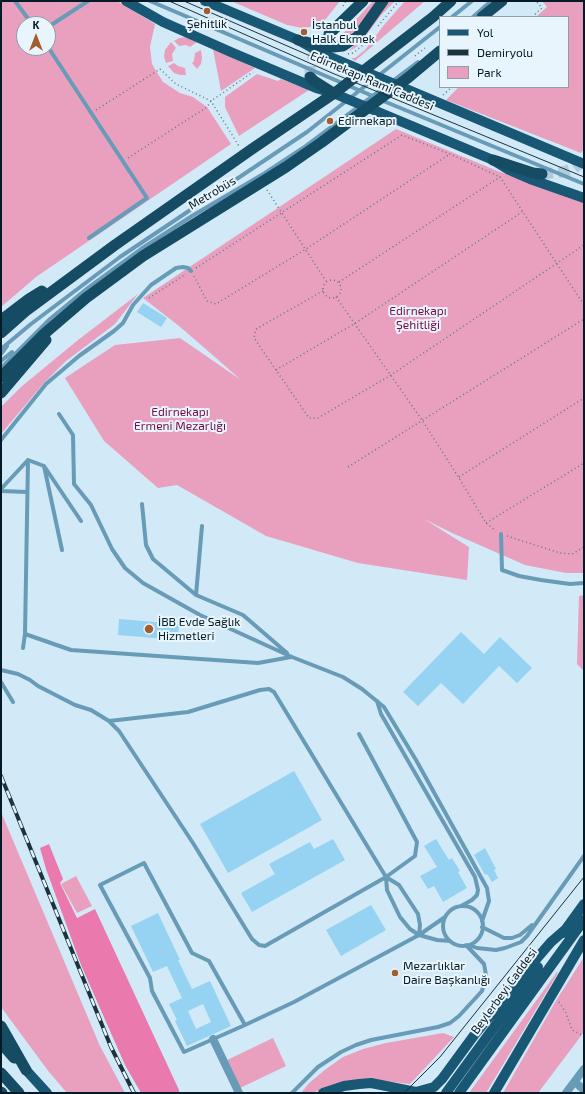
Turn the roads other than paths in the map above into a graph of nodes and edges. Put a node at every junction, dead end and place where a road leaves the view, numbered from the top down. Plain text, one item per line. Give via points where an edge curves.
1 (15, 1) edge
2 (88, 1) edge
3 (126, 1) edge
4 (150, 1) edge
5 (206, 1) edge
6 (363, 1) edge
7 (383, 1) edge
8 (451, 1) edge
9 (472, 1) edge
10 (492, 1) edge
11 (502, 1) edge
12 (26, 16) edge
13 (453, 16) edge
14 (473, 16) edge
15 (483, 16) edge
16 (56, 22) edge
17 (439, 28) edge
18 (329, 34) tunnel mouth
19 (298, 40) junction
20 (436, 50) edge
21 (54, 56) edge
22 (421, 60) dead end
23 (310, 77) dead end
24 (333, 93) junction
25 (492, 160) junction
26 (584, 164) edge
27 (542, 174) tunnel mouth
28 (584, 184) edge
29 (584, 198) edge
30 (90, 238) dead end
31 (191, 271) road end
32 (63, 283) junction
33 (64, 315) junction
34 (1, 320) edge
35 (1, 333) edge
36 (14, 339) junction
37 (24, 344) junction
38 (1, 349) edge
39 (1, 354) edge
40 (1, 361) edge
41 (1, 368) edge
42 (1, 377) edge
43 (1, 393) edge
44 (59, 414) dead end
45 (1, 440) edge
46 (28, 460) junction
47 (44, 466) junction
48 (1, 490) edge
49 (27, 492) junction
50 (142, 504) dead end
51 (81, 521) dead end
52 (202, 526) dead end
53 (501, 534) road end
54 (62, 550) dead end
55 (584, 583) edge
56 (196, 595) junction
57 (25, 634) junction
58 (23, 648) dead end
59 (292, 657) junction
60 (1, 670) edge
61 (1, 682) edge
62 (376, 701) junction
63 (13, 702) dead end
64 (108, 721) junction
65 (359, 734) dead end
66 (584, 856) edge
67 (386, 877) junction
68 (584, 904) edge
69 (461, 906) junction
70 (445, 917) junction
71 (584, 920) edge
72 (482, 921) junction
73 (535, 922) junction
74 (482, 927) junction
75 (566, 929) junction
76 (419, 935) junction
77 (584, 940) edge
78 (450, 941) junction
79 (468, 945) junction
80 (245, 1025) junction
81 (1, 1026) edge
82 (213, 1039) junction
83 (1, 1043) edge
84 (584, 1069) edge
85 (26, 1070) junction
86 (1, 1073) edge
87 (575, 1082) junction
88 (584, 1090) edge
89 (19, 1093) edge
90 (47, 1093) edge
91 (240, 1093) edge
92 (292, 1093) edge
93 (322, 1093) edge
94 (330, 1093) edge
95 (384, 1093) edge
96 (446, 1093) edge
97 (459, 1093) edge
98 (494, 1093) edge
99 (566, 1093) edge

1 - 12 lane
2 - 16 lane
3 - 24 main road via 163,22 209,43 275,72
4 - 28 lane, Edirnekapı Rami Caddesi
5 - 19 main road, Edirnekapı Rami Caddesi
6 - 18 highway
7 - 19 highway via 358,36 343,46 333,48
8 - 32 highway via 336,92
9 - 13 lane
10 - 14 lane
11 - 15 highway
17 - 36 lane, Metrobüs via 318,124 120,256
19 - 26 main road, Edirnekapı Rami Caddesi via 314,50
20 - 33 highway via 409,77 322,142 144,256
21 - 30 lane via 147,198
22 - 37 lane, Metrobüs via 303,148 141,249 88,287 50,318
23 - 24 highway
24 - 25 main road
25 - 27 highway
25 - 29 main road via 530,179
31 - 45 lane via 183,267 176,268 151,285 133,305 123,323 46,384
32 - 34 highway via 29,299
32 - 35 highway
33 - 42 highway
33 - 43 highway via 42,346
36 - 38 lane, Metrobüs
36 - 39 lane
37 - 40 lane
37 - 41 lane, Metrobüs
44 - 59 lane via 73,435 74,484 91,505 112,549 125,568 143,583 200,615
46 - 47 lane
46 - 48 lane
46 - 49 lane
47 - 51 lane
47 - 54 lane
48 - 49 lane
49 - 57 lane
50 - 56 lane via 146,545 153,559
52 - 56 lane
53 - 55 lane via 502,570 541,580
56 - 59 lane via 243,616
57 - 58 lane
57 - 59 lane via 71,650 258,663
59 - 62 lane via 343,677
60 - 64 lane via 18,674
61 - 63 lane
62 - 69 lane via 381,714 475,877 477,895
62 - 72 lane via 384,707 416,760 487,888 489,901
64 - 67 lane via 188,712 269,689 274,692
64 - 67 lane via 119,731 252,939 259,945 269,944
65 - 67 lane via 417,842 415,856
66 - 73 lane
67 - 76 lane via 387,890 400,917
67 - 76 lane via 399,884 418,914
68 - 75 main road, Beylerbeyi Caddesi
69 - 70 lane via 454,908
69 - 72 lane via 474,910
70 - 76 lane
70 - 78 lane via 444,931
71 - 97 main road, Beylerbeyi Caddesi
72 - 74 lane
73 - 74 lane via 520,935 512,938 504,938
73 - 79 lane via 521,942 505,948 487,949
74 - 79 lane via 478,938
75 - 93 main road via 532,964 434,1087 416,1092 371,1083 344,1086
75 - 96 main road, Beylerbeyi Caddesi
76 - 78 lane
76 - 80 lane via 294,1002
77 - 98 main road
78 - 79 lane
79 - 92 lane via 484,964 486,975 482,990 459,1016 450,1023 438,1027 356,1045 318,1067
80 - 82 lane
80 - 82 lane via 210,961 192,953 144,863 100,884 150,978 152,991 184,1052
81 - 85 highway
82 - 91 street
83 - 85 highway
84 - 87 street
85 - 90 main road
86 - 89 highway
87 - 88 street
87 - 99 street
94 - 95 main road via 365,1089

